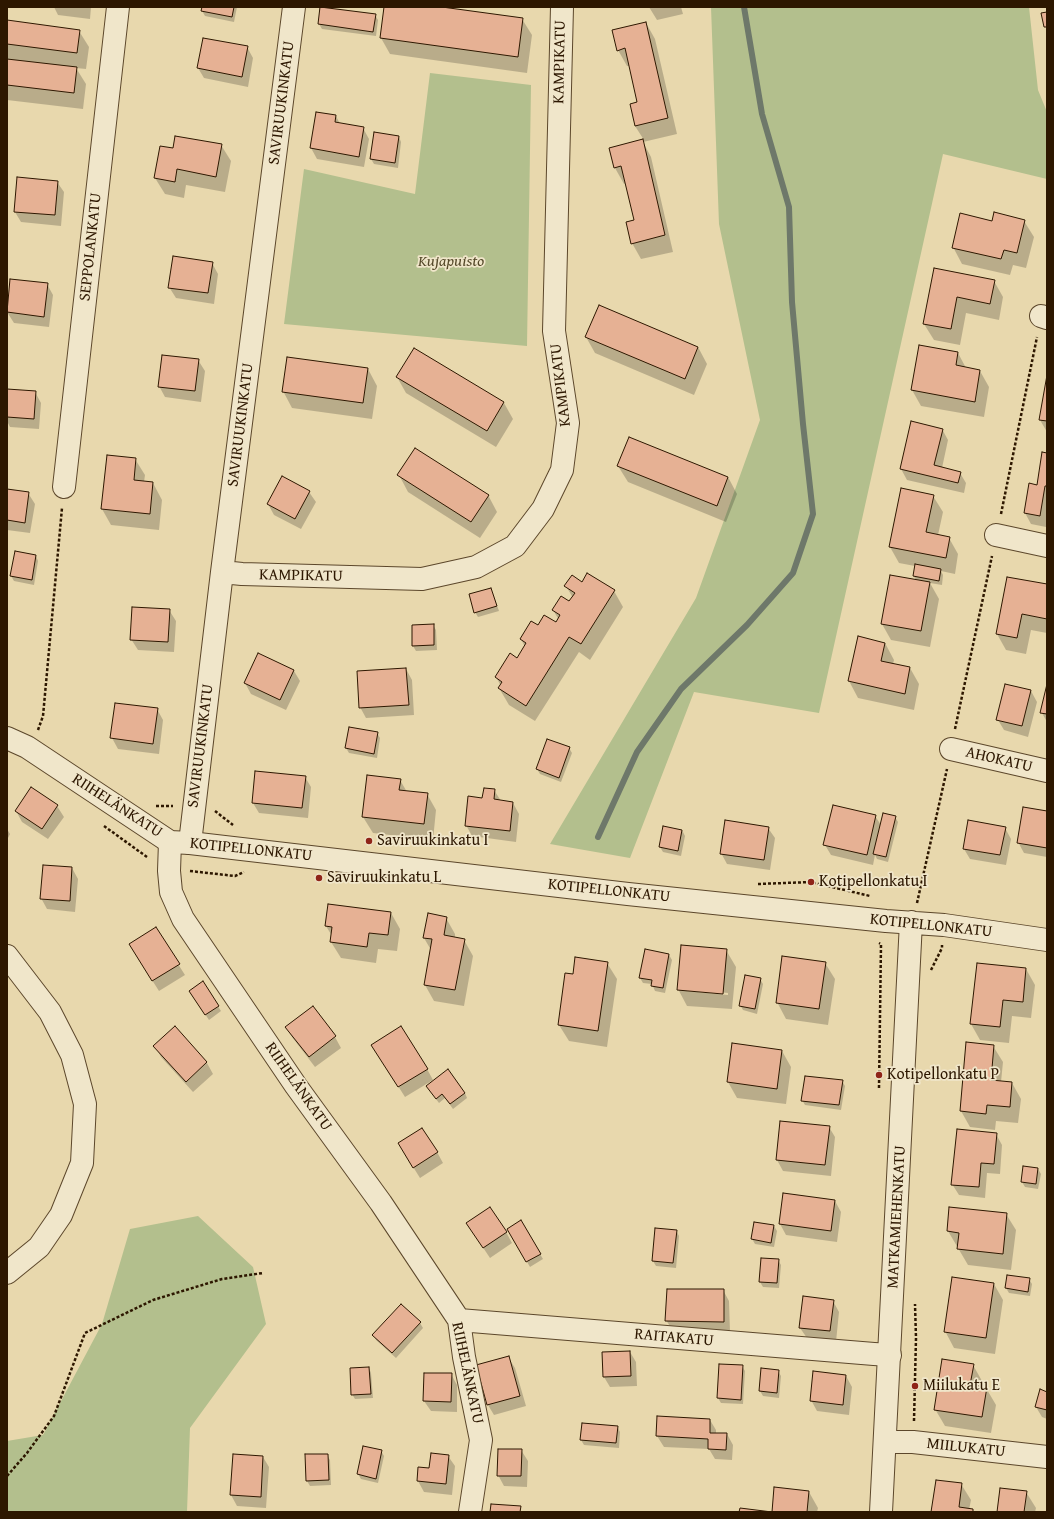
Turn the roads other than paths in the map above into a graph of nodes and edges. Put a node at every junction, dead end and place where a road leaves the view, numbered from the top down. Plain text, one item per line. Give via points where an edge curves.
1 (118, 7) edge
2 (294, 7) edge
3 (562, 7) edge
4 (64, 487) road end
5 (996, 535) road end
6 (1047, 546) edge
7 (222, 572) junction
8 (7, 738) edge
9 (951, 748) road end
10 (1047, 771) edge
11 (180, 842) junction
12 (913, 915) junction
13 (1047, 940) edge
14 (9, 963) edge
15 (7, 1273) edge
16 (459, 1320) junction
17 (890, 1354) junction
18 (885, 1442) junction
19 (1047, 1457) edge
20 (470, 1512) edge
21 (881, 1512) edge

1 - 4 street, SEPPOLANKATU
2 - 7 street, SAVIRUUKINKATU
3 - 7 street, KAMPIKATU via 554,332 568,423 562,470 543,509 514,546 476,567 422,578
5 - 6 street
7 - 11 street, SAVIRUUKINKATU via 194,807
8 - 11 street, RIIHELÄNKATU via 27,747
9 - 10 street, AHOKATU
11 - 12 street, KOTIPELLONKATU via 886,921
11 - 16 street, RIIHELÄNKATU via 169,871 171,892 183,919 296,1086 381,1202
12 - 13 street, KOTIPELLONKATU via 944,925
12 - 17 street, MATKAMIEHENKATU
14 - 15 street via 50,1012 72,1055 85,1104 82,1163 61,1215 39,1247
16 - 17 street, RAITAKATU
16 - 20 street, RIIHELÄNKATU via 481,1440
17 - 18 street, MATKAMIEHENKATU
18 - 19 street, MIILUKATU via 913,1442
18 - 21 street, MATKAMIEHENKATU

